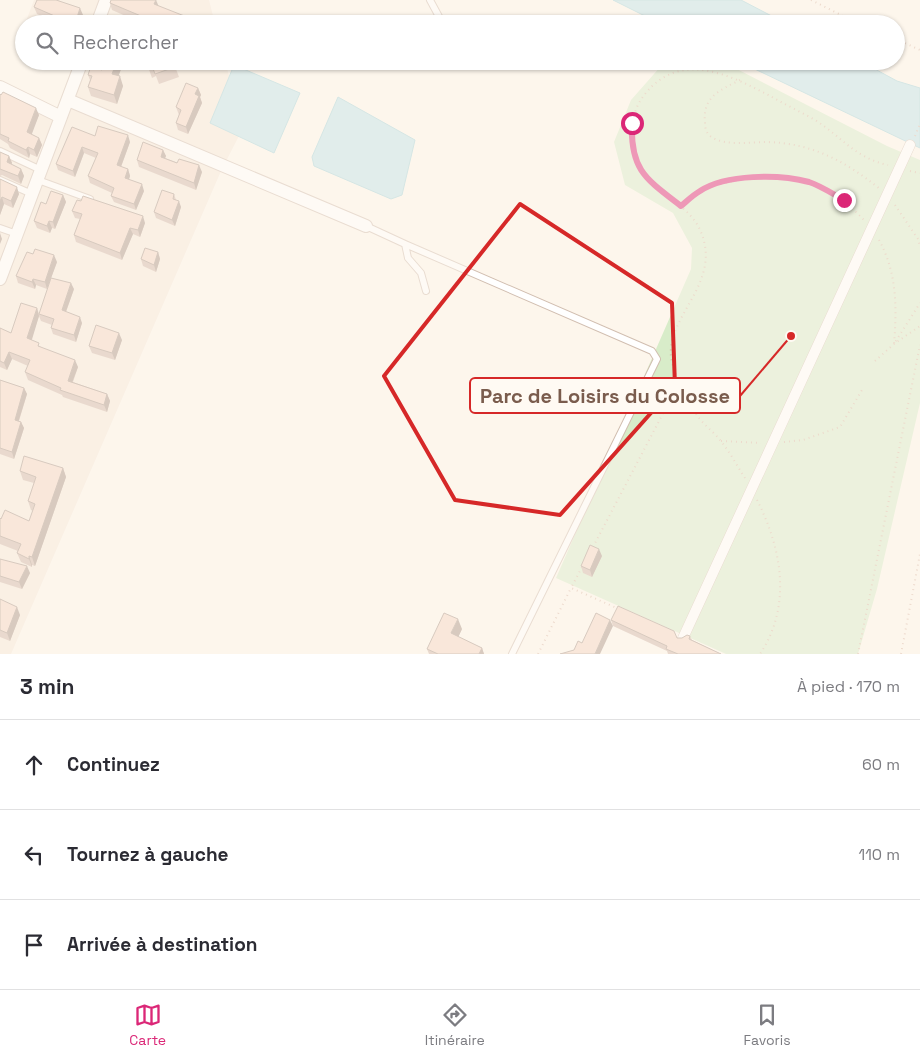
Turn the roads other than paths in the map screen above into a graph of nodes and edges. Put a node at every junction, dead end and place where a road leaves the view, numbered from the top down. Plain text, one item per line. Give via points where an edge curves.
1 (106, 0) edge
2 (430, 0) edge
3 (100, 15) edge
4 (438, 15) edge
5 (79, 70) edge
6 (0, 87) edge
7 (68, 100) junction
8 (61, 117) junction
9 (910, 145) road end
10 (0, 151) edge
11 (39, 175) junction
12 (0, 180) edge
13 (32, 194) junction
14 (99, 202) edge
15 (366, 226) joint
16 (0, 228) edge
17 (17, 234) junction
18 (405, 244) junction
19 (0, 278) edge
20 (426, 291) dead end
21 (683, 638) edge
22 (512, 654) edge

1 - 3 street
2 - 4 lane
5 - 7 street
6 - 8 street
7 - 8 street
7 - 15 street
8 - 11 street
9 - 21 street
10 - 11 lane
11 - 13 street
11 - 14 lane
12 - 13 lane
13 - 17 street
15 - 18 lane
16 - 17 lane
17 - 19 street
18 - 20 lane via 408,258 421,273
18 - 22 lane via 652,351 656,360

